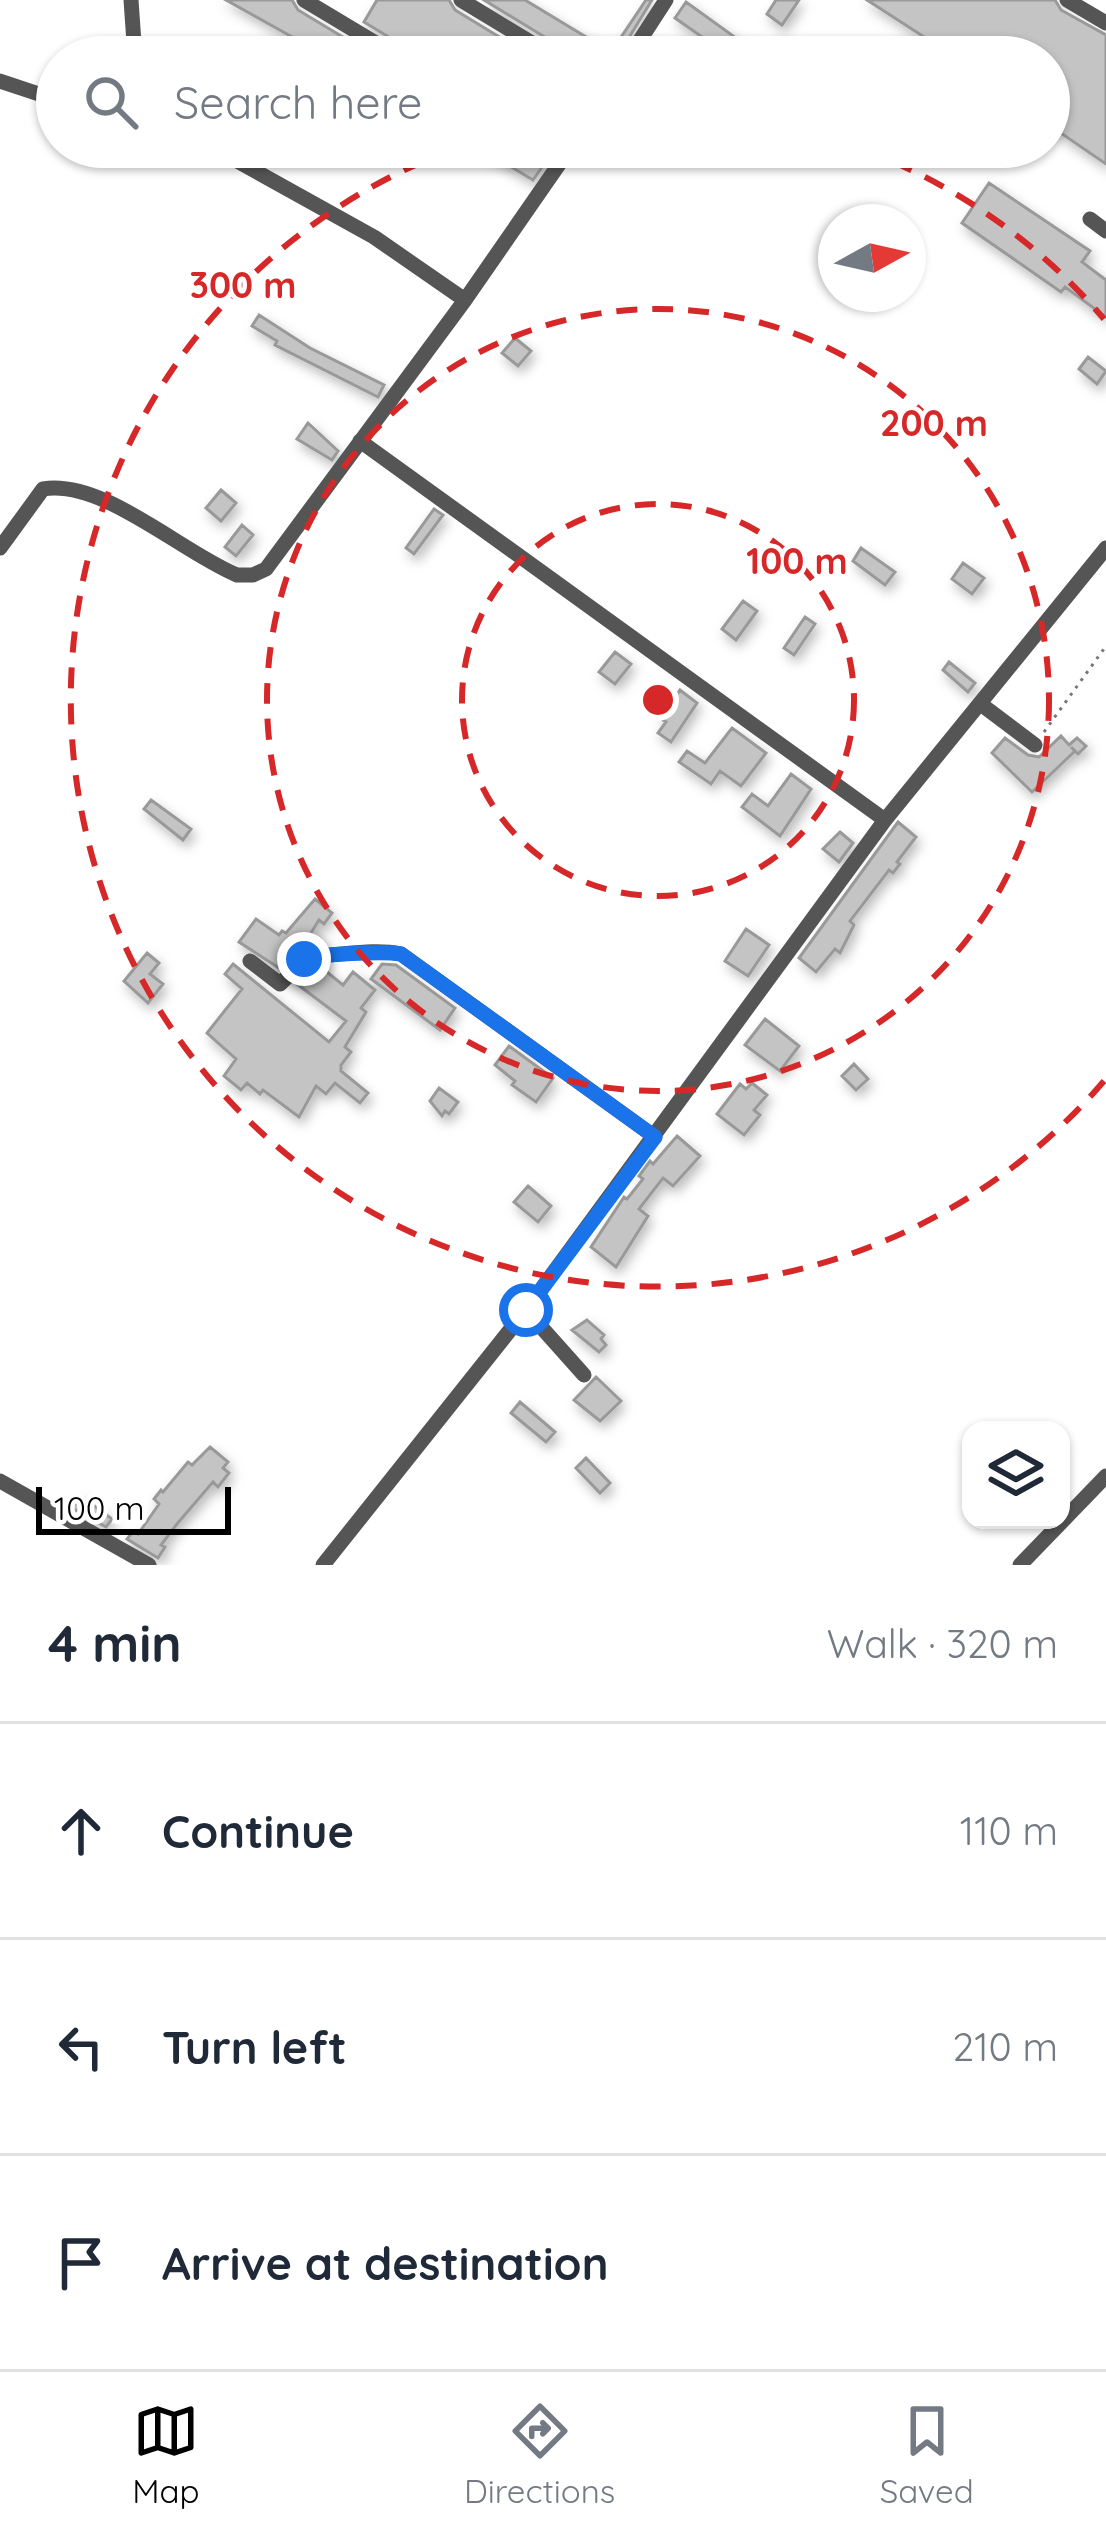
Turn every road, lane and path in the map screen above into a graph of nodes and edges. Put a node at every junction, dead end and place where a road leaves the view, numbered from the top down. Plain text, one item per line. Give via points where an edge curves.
1 (131, 0) edge
2 (304, 0) edge
3 (345, 0) edge
4 (461, 0) edge
5 (666, 0) edge
6 (1067, 0) edge
7 (334, 18) junction
8 (1106, 23) edge
9 (134, 36) edge
10 (364, 36) edge
11 (520, 36) edge
12 (643, 36) edge
13 (0, 82) edge
14 (36, 93) edge
15 (249, 168) edge
16 (556, 168) edge
17 (1090, 220) dead end
18 (1106, 231) edge
19 (464, 300) junction
20 (360, 440) junction
21 (0, 548) edge
22 (1106, 548) edge
23 (1106, 646) edge
24 (982, 705) junction
25 (1035, 745) joint
26 (885, 820) junction
27 (250, 961) dead end
28 (655, 1137) junction
29 (526, 1310) junction
30 (584, 1375) dead end
31 (1106, 1476) edge
32 (0, 1481) edge
33 (149, 1565) edge
34 (323, 1565) edge
35 (1020, 1565) edge

1 - 9 street
2 - 7 street
3 - 7 street
4 - 11 street
5 - 12 street
6 - 8 street
7 - 10 street
13 - 14 street
15 - 19 street
16 - 19 street
17 - 18 street
19 - 20 street
20 - 21 street via 277,557 253,575 224,570 99,498 63,486 43,489
20 - 26 street
22 - 24 street
23 - 25 path
24 - 25 street
24 - 26 street
26 - 28 street
27 - 28 street via 280,984 312,955 401,954
28 - 29 street
29 - 30 street
29 - 34 street
31 - 35 street
32 - 33 street

